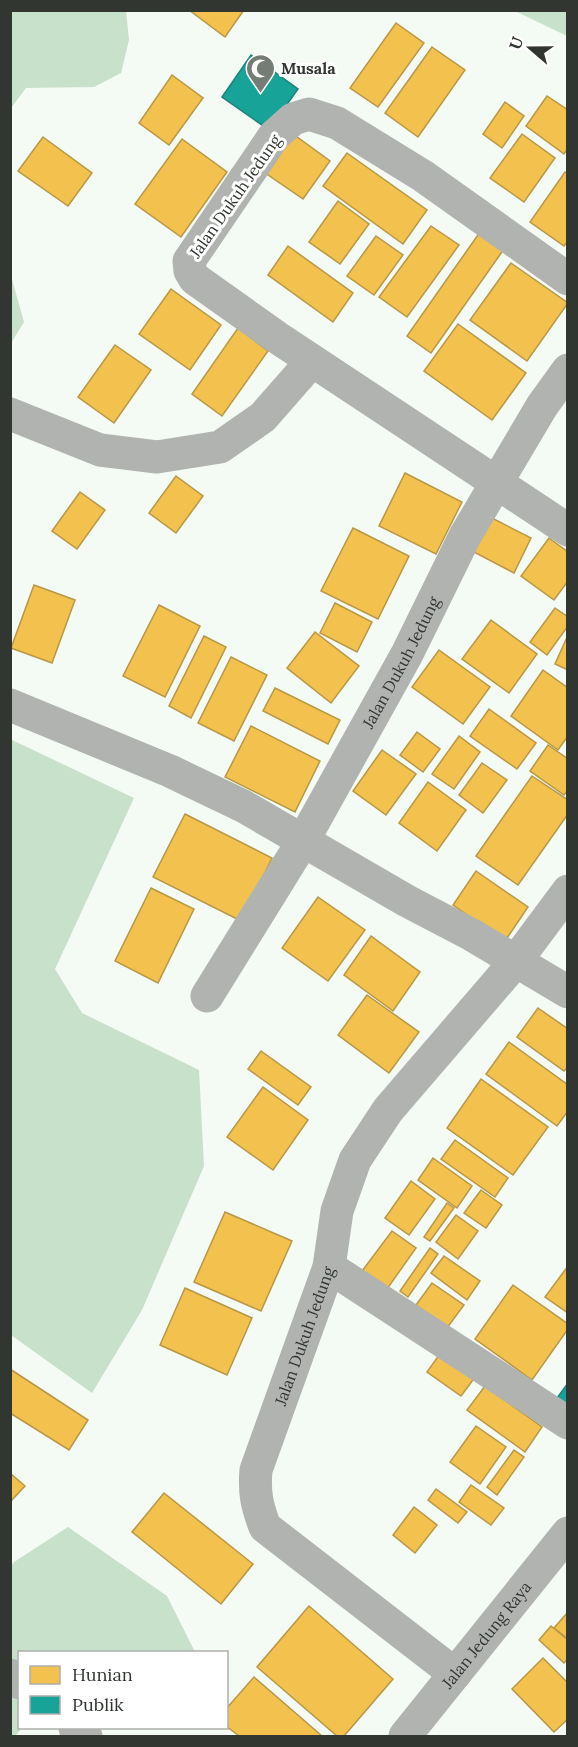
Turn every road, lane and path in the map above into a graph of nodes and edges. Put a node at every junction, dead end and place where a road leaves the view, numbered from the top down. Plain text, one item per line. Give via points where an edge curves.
1 (567, 279) edge
2 (312, 361) junction
3 (567, 370) edge
4 (10, 414) edge
5 (496, 482) junction
6 (567, 530) edge
7 (10, 705) edge
8 (303, 841) junction
9 (567, 891) edge
10 (516, 961) junction
11 (567, 992) edge
12 (207, 996) dead end
13 (329, 1267) junction
14 (567, 1423) edge
15 (567, 1533) edge
16 (455, 1674) junction
17 (405, 1737) edge

1 - 2 street, Jalan Dukuh Jedung via 423,176 337,123 309,114 293,119 274,136 189,261 195,279
2 - 4 street via 263,417 220,447 157,457 100,450
2 - 5 street, Jalan Dukuh Jedung
3 - 5 street, Jalan Dukuh Jedung
5 - 6 street, Jalan Dukuh Jedung
5 - 8 street, Jalan Dukuh Jedung via 465,536 408,654
7 - 8 street via 170,771 243,806
8 - 10 street
8 - 12 street, Jalan Dukuh Jedung
9 - 10 street, Jalan Dukuh Jedung
10 - 11 street
10 - 13 street, Jalan Dukuh Jedung via 388,1110 355,1160 336,1211
13 - 14 street
13 - 16 street, Jalan Dukuh Jedung via 255,1470 258,1508 265,1527
15 - 16 street, Jalan Jedung Raya
16 - 17 street, Jalan Jedung Raya

